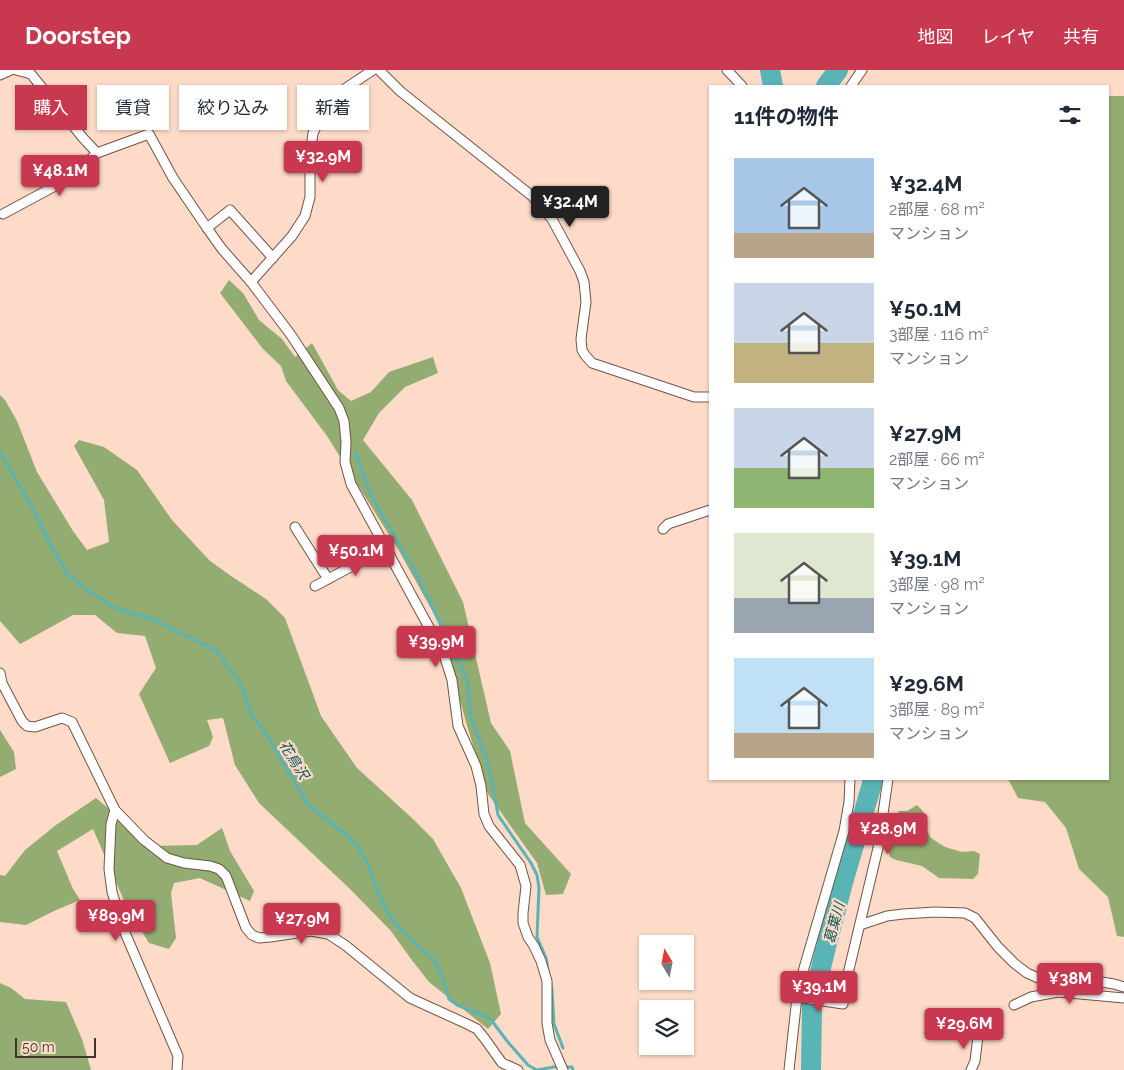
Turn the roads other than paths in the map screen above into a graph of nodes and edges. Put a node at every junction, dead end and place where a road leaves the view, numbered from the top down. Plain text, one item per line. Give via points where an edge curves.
1 (11, 70) edge
2 (16, 70) edge
3 (373, 70) edge
4 (379, 70) edge
5 (727, 70) edge
6 (862, 70) edge
7 (0, 75) edge
8 (741, 85) edge
9 (852, 85) edge
10 (97, 153) junction
11 (2, 214) dead end
12 (207, 228) junction
13 (273, 258) junction
14 (251, 282) junction
15 (709, 397) edge
16 (709, 510) edge
17 (295, 527) dead end
18 (663, 529) dead end
19 (386, 548) junction
20 (328, 579) junction
21 (315, 586) dead end
22 (0, 674) edge
23 (850, 780) edge
24 (888, 780) edge
25 (115, 810) junction
26 (860, 925) junction
27 (1124, 987) edge
28 (799, 998) junction
29 (1124, 998) edge
30 (1014, 1005) dead end
31 (978, 1036) dead end
32 (501, 1067) edge
33 (563, 1068) edge
34 (177, 1070) edge
35 (518, 1070) edge
36 (789, 1070) edge
37 (971, 1070) edge

1 - 7 street
2 - 10 street via 31,74
3 - 13 street via 346,88 324,112 313,133 310,197 305,216
4 - 15 street via 400,91 532,196 552,219 584,282 586,302 582,350 592,362 694,397
5 - 8 street
6 - 9 street
10 - 11 street via 70,178
10 - 12 street via 149,134 173,178
12 - 13 street via 230,210
12 - 14 street
13 - 14 street
14 - 19 street via 339,408 344,421 345,462 351,484
16 - 18 street via 668,524
17 - 20 street
19 - 20 street
19 - 33 street via 444,654 452,680 458,726 476,766 489,826 520,865 526,886 523,923 546,981 550,1040
20 - 21 street
22 - 25 street via 27,726 34,727 62,718 72,722
23 - 28 street via 844,830 804,968
24 - 26 street via 878,848
25 - 32 street via 166,858 219,869 226,876 246,928 252,935 258,938 311,931 328,934 410,998 477,1029
25 - 34 street via 110,833 112,892 123,928 178,1056
26 - 27 street via 903,914 965,913 975,918 998,947 1027,973 1038,978
26 - 28 street via 843,1004
28 - 36 street
29 - 30 street via 1058,992 1031,997
31 - 37 street
32 - 35 street

